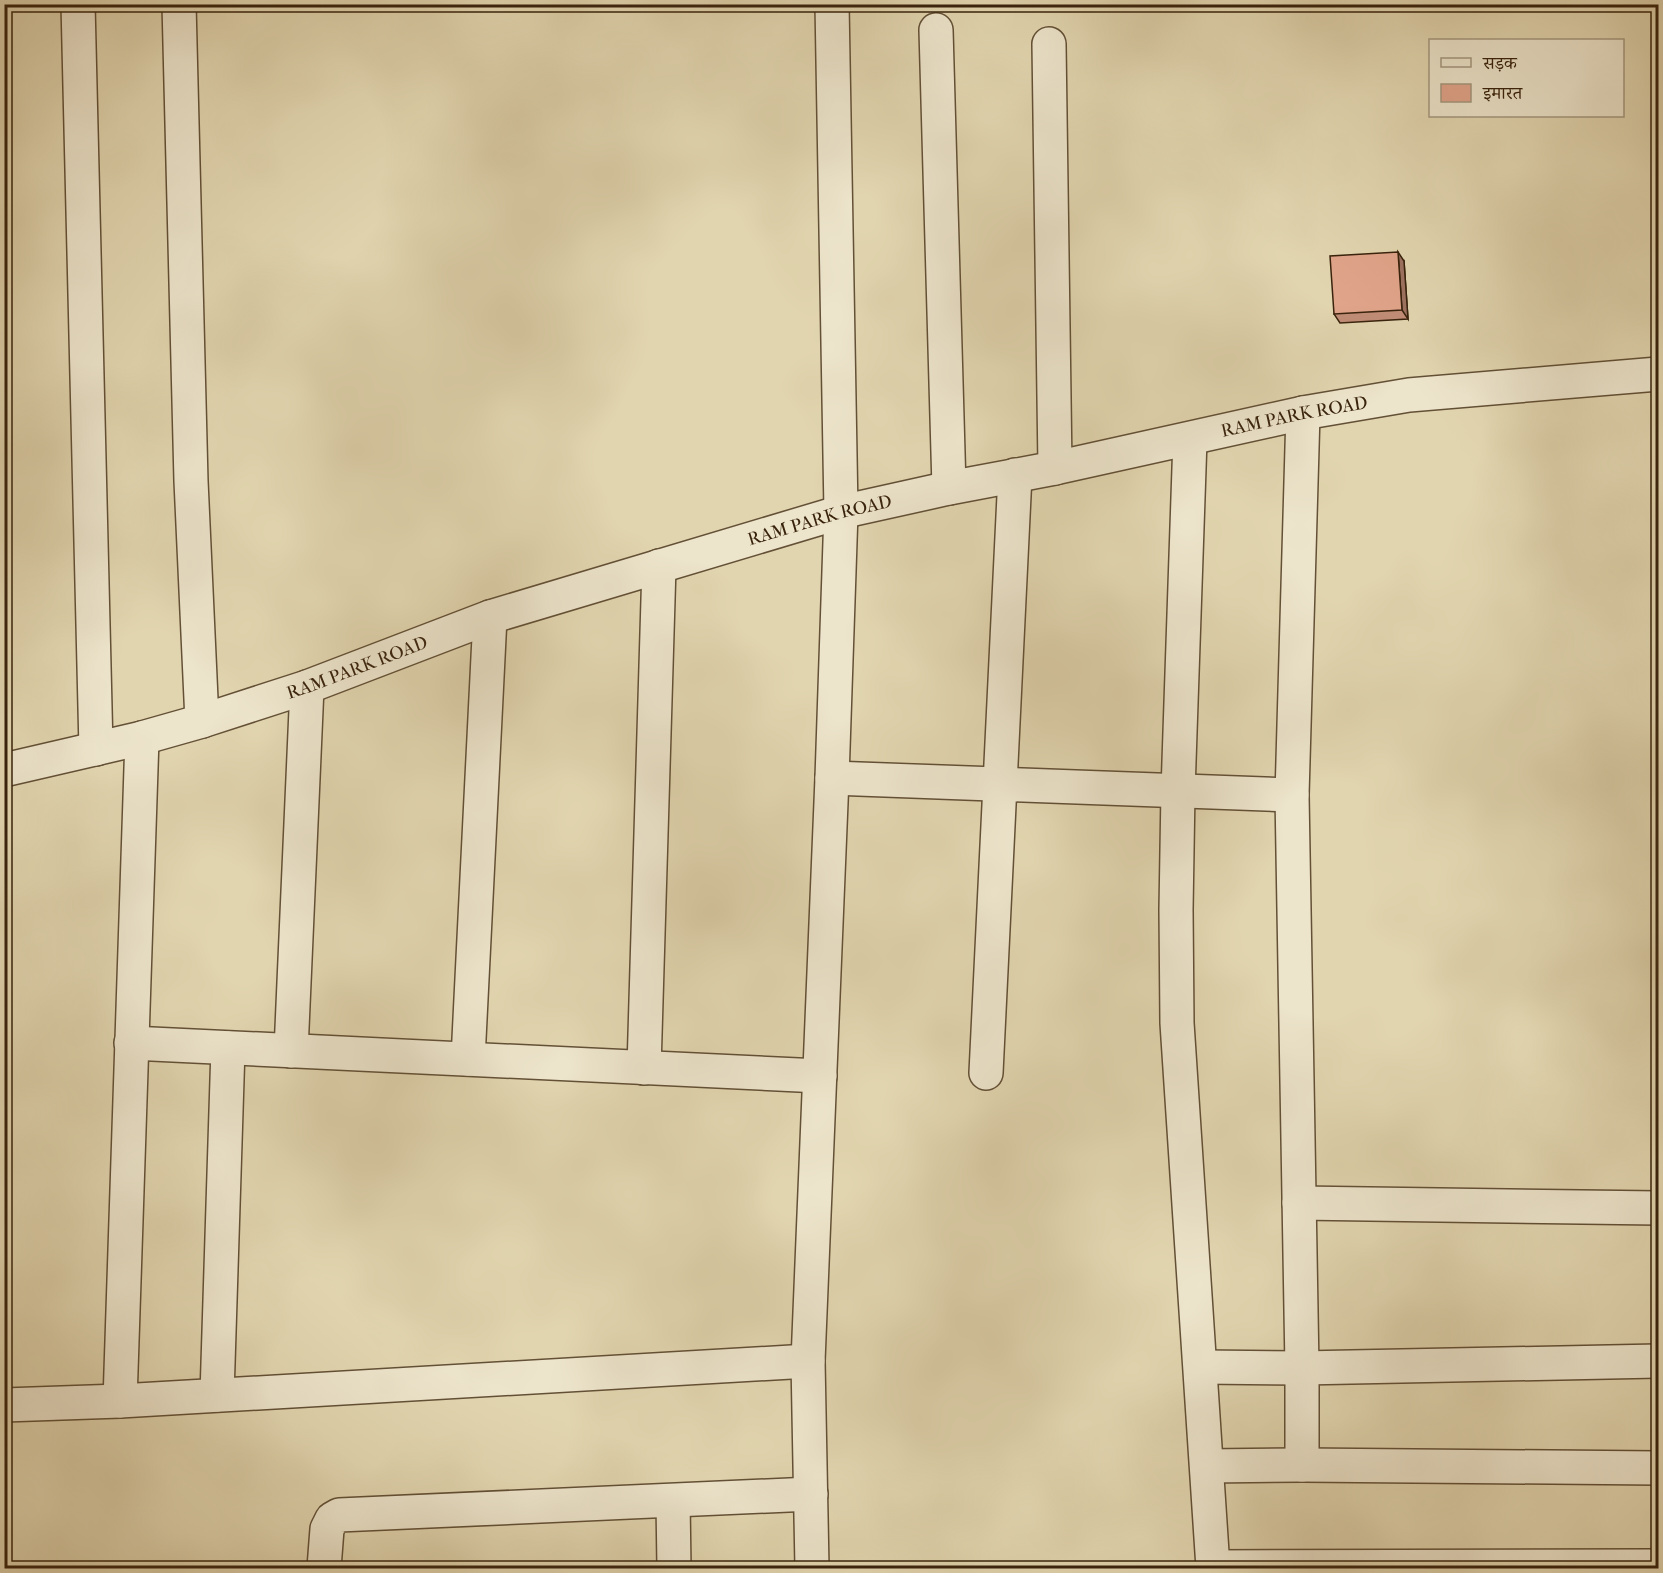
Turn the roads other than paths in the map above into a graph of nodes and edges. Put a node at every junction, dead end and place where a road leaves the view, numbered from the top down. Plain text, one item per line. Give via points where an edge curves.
1 (78, 4) edge
2 (179, 4) edge
3 (832, 4) edge
4 (936, 30) dead end
5 (1049, 44) dead end
6 (1659, 374) edge
7 (1303, 413) junction
8 (1190, 439) junction
9 (1055, 468) junction
10 (1015, 475) junction
11 (949, 488) junction
12 (841, 512) junction
13 (659, 566) junction
14 (490, 617) junction
15 (307, 687) junction
16 (202, 721) junction
17 (142, 738) junction
18 (96, 749) junction
19 (4, 770) edge
20 (832, 777) junction
21 (1000, 784) junction
22 (1178, 791) junction
23 (1292, 795) junction
24 (131, 1044) junction
25 (228, 1048) junction
26 (291, 1051) junction
27 (468, 1059) junction
28 (644, 1068) junction
29 (986, 1073) dead end
30 (820, 1076) junction
31 (1299, 1203) junction
32 (1659, 1208) edge
33 (808, 1361) junction
34 (1659, 1361) edge
35 (1201, 1367) junction
36 (1302, 1368) junction
37 (217, 1395) junction
38 (120, 1401) junction
39 (4, 1405) edge
40 (1302, 1465) junction
41 (1207, 1466) junction
42 (1659, 1468) edge
43 (811, 1494) junction
44 (672, 1501) junction
45 (1659, 1566) edge
46 (1213, 1568) edge
47 (324, 1569) edge
48 (674, 1569) edge
49 (812, 1569) edge

1 - 18 street
2 - 16 street via 191,481
3 - 12 street
4 - 11 street
5 - 9 street
6 - 7 street, RAM PARK ROAD via 1409,395
7 - 8 street, RAM PARK ROAD
7 - 23 street
8 - 9 street, RAM PARK ROAD
8 - 22 street
9 - 10 street, RAM PARK ROAD
10 - 11 street, RAM PARK ROAD
10 - 21 street
11 - 12 street, RAM PARK ROAD
12 - 13 street, RAM PARK ROAD
12 - 20 street
13 - 14 street, RAM PARK ROAD
13 - 28 street
14 - 15 street, RAM PARK ROAD
14 - 27 street
15 - 16 street, RAM PARK ROAD
15 - 26 street
16 - 17 street, RAM PARK ROAD
17 - 18 street, RAM PARK ROAD
17 - 24 street
18 - 19 street, RAM PARK ROAD
20 - 21 street
20 - 30 street
21 - 22 street
21 - 29 street
22 - 23 street
22 - 35 street via 1177,1023
23 - 31 street
24 - 25 street
24 - 38 street
25 - 26 street
25 - 37 street
26 - 27 street
27 - 28 street
28 - 30 street
30 - 33 street
31 - 32 street
31 - 36 street
33 - 37 street
33 - 43 street
34 - 36 street
35 - 36 street
35 - 41 street
36 - 40 street
37 - 38 street
38 - 39 street
40 - 41 street
40 - 42 street
41 - 46 street
43 - 44 street
43 - 49 street
44 - 47 street via 339,1515 327,1529
44 - 48 street
45 - 46 street

